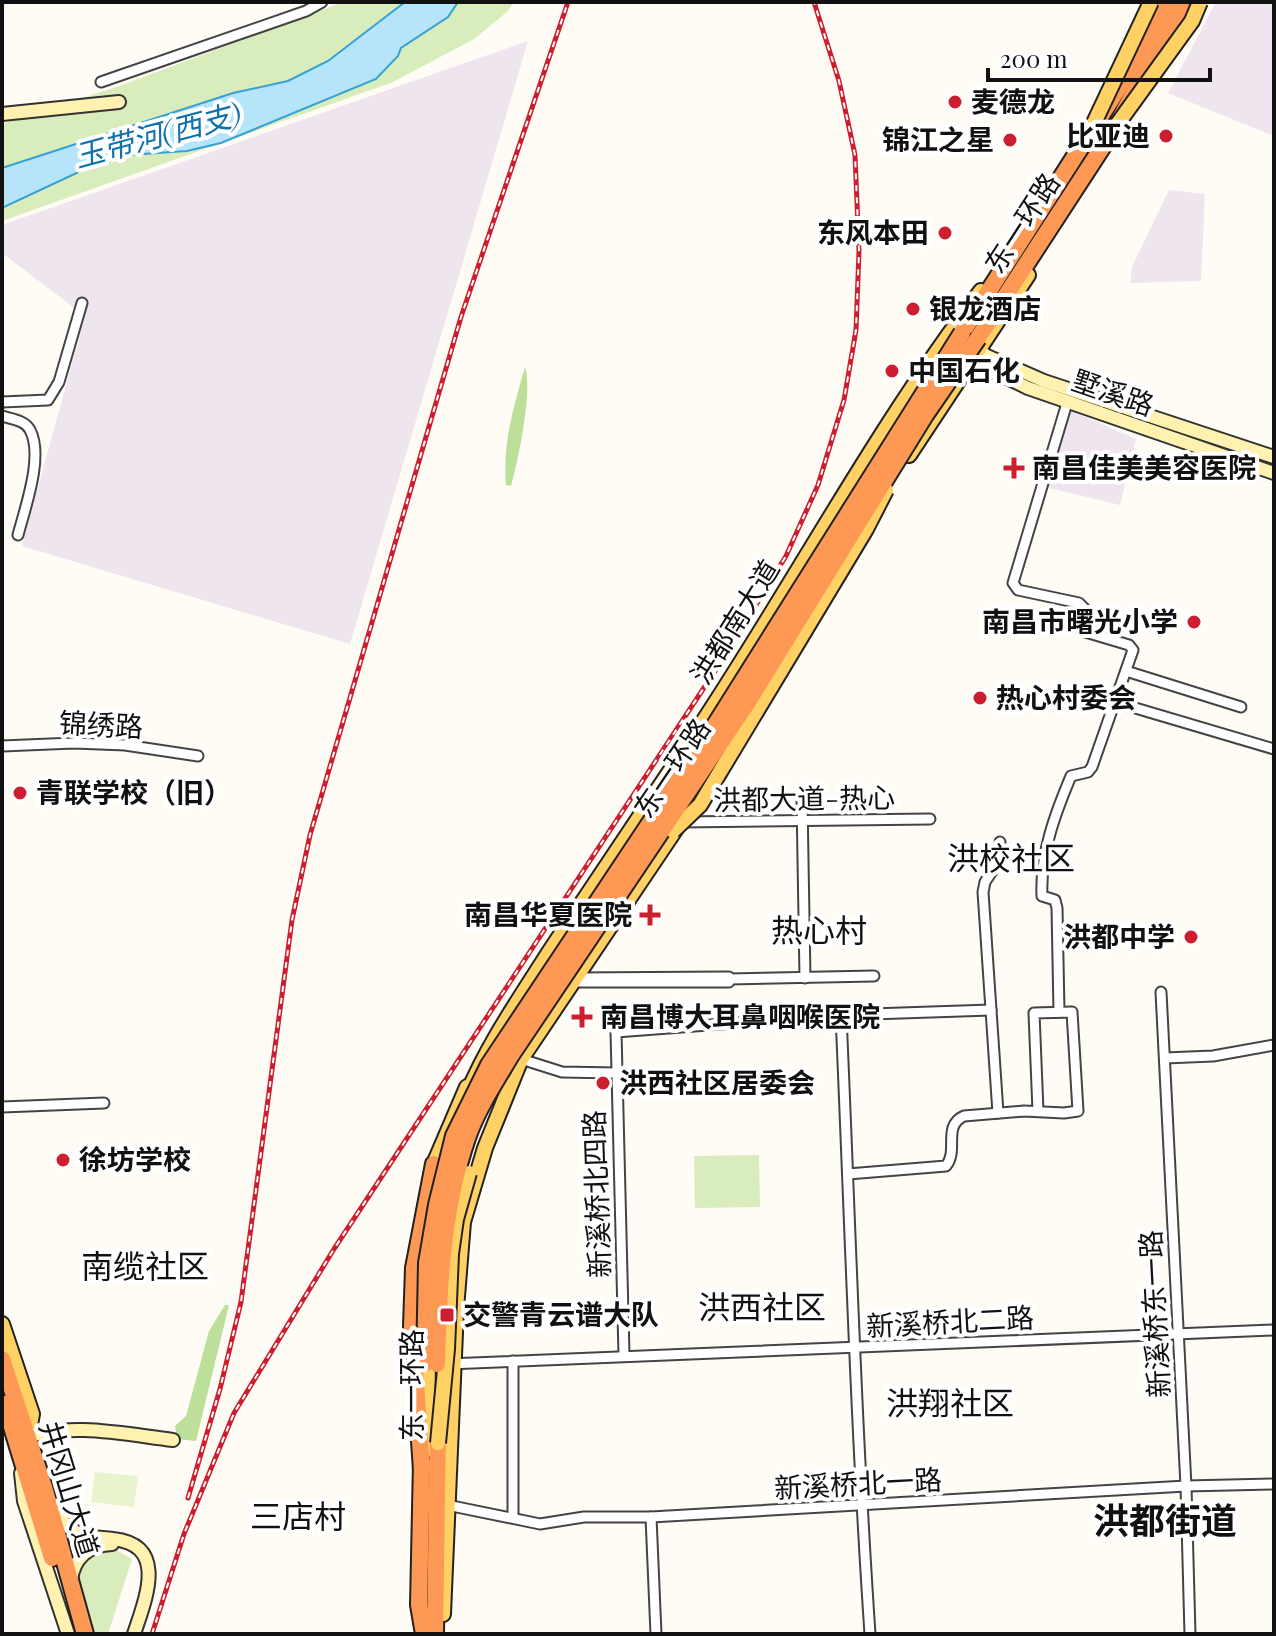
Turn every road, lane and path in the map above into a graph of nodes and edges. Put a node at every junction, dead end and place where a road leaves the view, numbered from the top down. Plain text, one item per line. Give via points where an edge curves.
1 (322, 2) edge
2 (1151, 2) edge
3 (1165, 2) edge
4 (1183, 2) edge
5 (1193, 2) edge
6 (1200, 2) edge
7 (101, 82) dead end
8 (119, 102) dead end
9 (2, 114) edge
10 (1116, 126) junction
11 (1086, 140) junction
12 (82, 303) dead end
13 (952, 329) junction
14 (942, 345) junction
15 (977, 356) junction
16 (2, 402) edge
17 (1067, 403) junction
18 (925, 415) junction
19 (2, 416) edge
20 (1274, 457) edge
21 (1274, 473) edge
22 (18, 535) dead end
23 (1126, 671) junction
24 (1115, 702) junction
25 (1241, 707) dead end
26 (2, 746) edge
27 (1274, 749) edge
28 (198, 756) dead end
29 (802, 800) dead end
30 (930, 819) dead end
31 (802, 822) junction
32 (676, 827) junction
33 (1000, 842) dead end
34 (874, 976) dead end
35 (805, 978) junction
36 (574, 980) junction
37 (1161, 992) dead end
38 (991, 1010) junction
39 (1059, 1012) junction
40 (841, 1015) junction
41 (1274, 1045) edge
42 (482, 1058) junction
43 (1165, 1058) junction
44 (519, 1062) junction
45 (616, 1073) junction
46 (104, 1103) dead end
47 (2, 1107) edge
48 (1038, 1111) junction
49 (998, 1113) junction
50 (434, 1164) joint
51 (848, 1174) junction
52 (2, 1324) edge
53 (1274, 1330) edge
54 (1178, 1333) junction
55 (857, 1349) junction
56 (624, 1355) junction
57 (2, 1359) edge
58 (513, 1361) junction
59 (445, 1364) junction
60 (2, 1395) edge
61 (2, 1426) edge
62 (23, 1438) junction
63 (173, 1440) dead end
64 (438, 1443) junction
65 (422, 1470) junction
66 (1274, 1484) edge
67 (1186, 1486) junction
68 (44, 1487) junction
69 (447, 1505) junction
70 (862, 1506) junction
71 (513, 1517) junction
72 (651, 1517) junction
73 (136, 1552) junction
74 (145, 1566) junction
75 (70, 1583) junction
76 (419, 1605) junction
77 (68, 1634) edge
78 (76, 1634) edge
79 (85, 1634) edge
80 (127, 1634) edge
81 (134, 1634) edge
82 (412, 1634) edge
83 (424, 1634) edge
84 (435, 1634) edge
85 (442, 1634) edge
86 (656, 1634) edge
87 (870, 1634) edge
88 (1190, 1634) edge

1 - 7 street
2 - 11 main road, bridge
3 - 11 highway, 东一环路, bridge via 1148,42
3 - 13 main road, 洪都南大道 via 1118,83
4 - 10 highway, 东一环路, bridge
5 - 15 main road, 洪都南大道 via 1126,123
6 - 10 main road, bridge via 1192,21
8 - 9 street
10 - 18 highway, 东一环路, bridge
11 - 65 highway, 东一环路, bridge via 712,730 489,1065 454,1136 427,1263
12 - 16 street via 59,382 48,400
13 - 14 main road, 洪都南大道
13 - 15 street, 墅溪路
14 - 15 street, 墅溪路
14 - 42 main road, 洪都南大道
15 - 17 street, 墅溪路 via 1028,388
15 - 20 street, 墅溪路
15 - 32 main road, 洪都南大道 via 874,505
17 - 21 street, 墅溪路
17 - 23 street via 1013,583 1018,590 1083,606 1082,631 1132,646
18 - 32 main road, bridge via 866,529 700,805
18 - 59 highway, 东一环路, bridge via 748,702 489,1092 467,1137 440,1262
19 - 22 street via 22,422 33,445 33,479
23 - 24 street
23 - 25 street
24 - 27 street
24 - 39 street via 1092,767 1071,776 1044,859 1042,896 1055,900 1057,908
26 - 28 street, 锦绣路 via 125,745
29 - 31 street
30 - 31 street, 洪都大道-热心
31 - 32 street, 洪都大道-热心
31 - 35 street
32 - 36 main road, 洪都南大道
33 - 38 street via 983,892
34 - 35 street
35 - 36 street
36 - 44 main road, 洪都南大道
37 - 43 street, 新溪桥东一路
38 - 40 street
38 - 49 street
39 - 48 street via 1034,1013
39 - 48 street via 1072,1012 1078,1111
40 - 45 street, 新溪桥北四路 via 616,1032
40 - 51 street
41 - 43 street
42 - 50 main road
42 - 83 main road, 洪都南大道 via 456,1119 433,1212
43 - 54 street, 新溪桥东一路
44 - 45 street via 562,1072
44 - 59 main road, 洪都南大道 via 463,1222
44 - 64 main road, bridge via 492,1108 456,1219
45 - 56 street, 新溪桥北四路
46 - 47 street
48 - 49 street
49 - 51 street via 973,1114 954,1122 946,1166
50 - 65 highway via 416,1254 412,1326
51 - 55 street
52 - 62 main road via 32,1414
53 - 54 street, 新溪桥北二路
54 - 55 street, 新溪桥北二路
54 - 67 street, 新溪桥东一路
55 - 56 street, 新溪桥北二路
55 - 70 street
56 - 58 street, 新溪桥北二路
57 - 62 highway, 井冈山大道
58 - 59 street, 新溪桥北二路
58 - 71 street
59 - 64 highway, 东一环路, bridge
59 - 69 main road, 洪都南大道
60 - 62 highway, 井冈山大道
61 - 62 main road
62 - 63 street via 78,1429
62 - 68 highway, 井冈山大道
62 - 77 street via 24,1501
62 - 78 highway, 井冈山大道
64 - 84 highway, 东一环路
65 - 76 highway, 东一环路
66 - 67 street, 新溪桥北一路
67 - 70 street, 新溪桥北一路
67 - 88 street, 新溪桥东一路
68 - 73 street via 69,1528 125,1541
68 - 75 highway, 井冈山大道
69 - 71 street, 新溪桥北一路
69 - 85 main road, 洪都南大道
70 - 72 street, 新溪桥北一路
70 - 87 street
71 - 72 street, 新溪桥北一路 via 540,1524 584,1517
72 - 86 street
73 - 74 street
73 - 75 street via 111,1544 88,1549
74 - 80 street
74 - 81 street via 149,1589
75 - 79 highway, 井冈山大道
76 - 82 highway
76 - 83 highway

